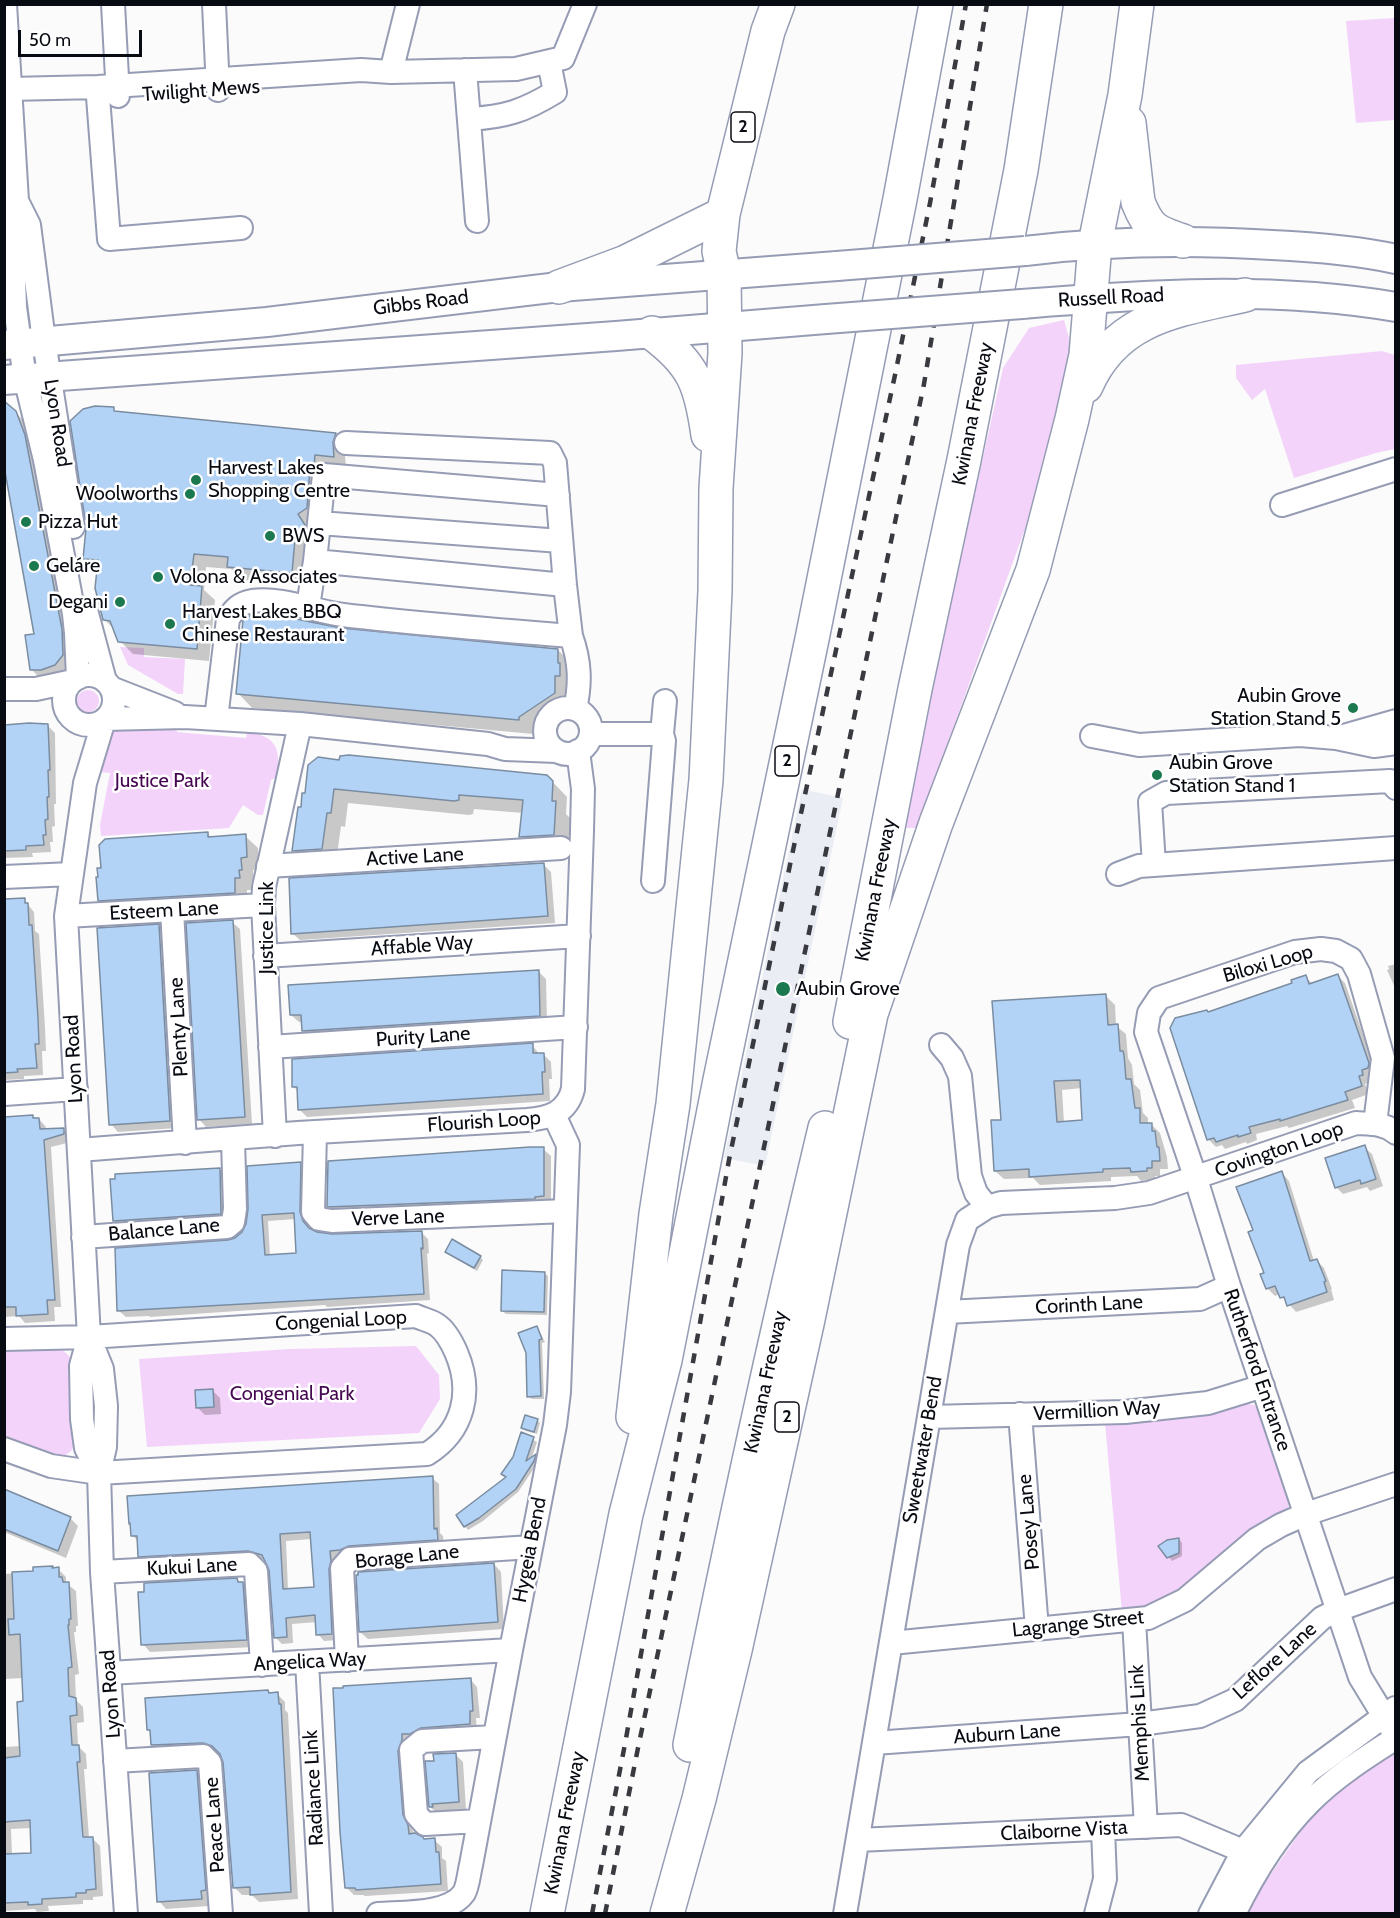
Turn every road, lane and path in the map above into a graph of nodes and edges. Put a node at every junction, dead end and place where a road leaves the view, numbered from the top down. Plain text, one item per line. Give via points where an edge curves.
1 (5, 4) edge
2 (113, 4) edge
3 (214, 4) edge
4 (408, 4) edge
5 (585, 4) edge
6 (778, 4) edge
7 (936, 4) edge
8 (1046, 4) edge
9 (1137, 4) edge
10 (549, 62) junction
11 (465, 70) junction
12 (391, 72) junction
13 (218, 84) junction
14 (111, 93) junction
15 (1125, 94) junction
16 (10, 97) junction
17 (469, 119) junction
18 (723, 214) junction
19 (477, 221) dead end
20 (241, 228) dead end
21 (1183, 242) junction
22 (1095, 244) junction
23 (1395, 259) edge
24 (724, 275) junction
25 (559, 287) junction
26 (1245, 295) junction
27 (1091, 298) junction
28 (1395, 308) edge
29 (725, 327) junction
30 (652, 333) junction
31 (23, 343) edge
32 (26, 378) edge
33 (1072, 419) junction
34 (346, 443) dead end
35 (1395, 469) edge
36 (716, 488) junction
37 (558, 495) junction
38 (1282, 505) dead end
39 (319, 523) junction
40 (561, 541) junction
41 (315, 561) junction
42 (565, 585) junction
43 (308, 607) junction
44 (571, 636) junction
45 (76, 679) junction
46 (108, 685) junction
47 (6, 689) edge
48 (665, 701) dead end
49 (575, 709) junction
50 (72, 716) junction
51 (184, 717) junction
52 (216, 719) junction
53 (104, 720) junction
54 (1395, 721) edge
55 (546, 723) junction
56 (300, 724) junction
57 (662, 734) junction
58 (1092, 735) dead end
59 (1336, 738) junction
60 (1395, 743) edge
61 (488, 744) junction
62 (575, 746) junction
63 (85, 783) junction
64 (1395, 788) edge
65 (561, 848) dead end
66 (1395, 848) edge
67 (1154, 865) junction
68 (268, 866) junction
69 (72, 874) junction
70 (1118, 874) dead end
71 (4, 877) edge
72 (653, 881) dead end
73 (263, 905) junction
74 (172, 910) junction
75 (66, 916) junction
76 (579, 936) junction
77 (265, 956) junction
78 (1159, 999) joint
79 (576, 1027) junction
80 (941, 1045) dead end
81 (270, 1047) junction
82 (76, 1089) junction
83 (4, 1094) edge
84 (554, 1115) junction
85 (1385, 1129) edge
86 (315, 1133) junction
87 (275, 1136) junction
88 (233, 1140) junction
89 (185, 1143) junction
90 (79, 1150) junction
91 (1196, 1179) junction
92 (987, 1207) junction
93 (565, 1211) junction
94 (83, 1237) junction
95 (1229, 1286) junction
96 (947, 1312) junction
97 (89, 1336) junction
98 (4, 1339) edge
99 (1263, 1386) junction
100 (1020, 1414) junction
101 (929, 1417) junction
102 (4, 1449) edge
103 (99, 1473) junction
104 (1395, 1484) edge
105 (626, 1514) junction
106 (1306, 1514) junction
107 (531, 1547) junction
108 (102, 1572) junction
109 (1395, 1589) edge
110 (1338, 1610) junction
111 (1134, 1620) junction
112 (1037, 1629) junction
113 (891, 1643) junction
114 (511, 1650) junction
115 (347, 1660) junction
116 (307, 1662) junction
117 (262, 1665) junction
118 (109, 1673) junction
119 (1389, 1712) edge
120 (1140, 1724) junction
121 (494, 1737) junction
122 (1395, 1737) edge
123 (874, 1743) junction
124 (115, 1761) junction
125 (480, 1821) junction
126 (1146, 1827) junction
127 (1104, 1828) junction
128 (858, 1840) junction
129 (1252, 1857) junction
130 (126, 1914) edge
131 (221, 1914) edge
132 (321, 1914) edge
133 (378, 1914) edge
134 (547, 1914) edge
135 (657, 1914) edge
136 (667, 1914) edge
137 (845, 1914) edge
138 (1096, 1914) edge
139 (1210, 1914) edge
140 (1234, 1914) edge

1 - 16 street, Lyon Road
2 - 14 street
3 - 13 street
4 - 12 street
5 - 10 street, Twilight Mews via 564,58
6 - 18 highway, 2 via 762,53
7 - 105 highway, Kwinana Freeway / 2 via 898,210 665,1360
8 - 135 highway, Kwinana Freeway / 2 via 1021,170 847,1040 777,1329
9 - 15 highway, 2
10 - 11 street, Twilight Mews via 516,69
10 - 17 street via 555,92 532,106 500,117
11 - 12 street, Twilight Mews
11 - 17 street
12 - 13 street, Twilight Mews via 361,81
13 - 14 street, Twilight Mews
14 - 16 street, Twilight Mews
14 - 20 street via 109,239
15 - 21 highway via 1138,202 1156,232
15 - 22 highway, 2
16 - 31 street, Lyon Road via 18,201 12,225 15,307
17 - 19 street
18 - 24 highway, 2 via 719,251
18 - 25 highway via 626,262
21 - 22 main road
21 - 23 main road via 1305,247
22 - 24 main road, Gibbs Road, bridge
22 - 27 highway, 2
24 - 25 main road, Gibbs Road
24 - 29 highway, 2
25 - 31 main road, Gibbs Road via 267,322
26 - 27 main road, Russell Road
26 - 28 main road, Russell Road
26 - 33 highway via 1167,313 1122,335 1106,351 1090,377
27 - 29 main road, Russell Road, bridge
27 - 33 highway, 2 via 1086,355
29 - 30 main road
29 - 36 highway, 2
30 - 32 main road
30 - 36 highway via 686,362 697,383
31 - 32 street, Lyon Road
32 - 45 street, Lyon Road via 59,526 76,633
32 - 46 street, Lyon Road via 90,631
33 - 136 highway, 2 via 1033,570 936,822 871,1014 735,1650
34 - 37 street via 550,453 555,463
35 - 38 street
36 - 105 highway, 2 via 706,780 673,1104 656,1214 625,1484
37 - 39 street via 324,475
37 - 40 street
39 - 40 street
39 - 41 street
40 - 42 street
41 - 42 street
41 - 43 street
42 - 44 street
43 - 44 street via 391,621
43 - 52 street via 255,600 234,608 228,619
44 - 49 street via 579,668
45 - 46 street via 92,675
45 - 47 street via 36,689
45 - 50 street via 65,694
46 - 51 street
46 - 53 street via 114,704
47 - 50 street
48 - 57 street
49 - 55 street via 555,712
49 - 62 street via 589,722
50 - 53 street via 91,725
50 - 63 street, Lyon Road via 84,757
51 - 52 street
51 - 53 street
52 - 56 street
53 - 63 street, Lyon Road
54 - 59 street
55 - 61 street via 526,735
55 - 62 street via 547,742
56 - 61 street
56 - 68 street, Justice Link
57 - 62 street
57 - 72 street
58 - 59 street via 1139,745 1300,735
59 - 60 street via 1374,746
61 - 62 street via 505,749
62 - 76 street, Flourish Loop via 583,789
63 - 69 street, Lyon Road
64 - 67 street via 1390,781 1166,793 1150,802
65 - 68 street, Active Lane
66 - 67 street
67 - 70 street
68 - 73 street, Justice Link
69 - 71 street
69 - 75 street, Lyon Road
73 - 74 street, Esteem Lane
73 - 77 street, Justice Link
74 - 75 street, Esteem Lane
74 - 89 street, Plenty Lane
75 - 82 street, Lyon Road
76 - 77 street, Affable Way
76 - 79 street, Flourish Loop
77 - 81 street, Justice Link
78 - 85 street, Biloxi Loop via 1295,952 1321,949 1351,959 1383,1058
78 - 91 street, Rutherford Entrance via 1149,1013 1146,1032
79 - 81 street, Purity Lane
79 - 84 street, Flourish Loop via 570,1101
80 - 92 street via 960,1076 970,1176 976,1194
81 - 87 street, Justice Link
82 - 83 street
82 - 90 street, Lyon Road
84 - 86 street, Flourish Loop
84 - 93 street, Hygeia Bend via 568,1146
85 - 91 street, Covington Loop via 1356,1123
86 - 87 street, Flourish Loop
86 - 93 street, Verve Lane via 314,1212 319,1219
87 - 88 street, Flourish Loop
88 - 89 street, Flourish Loop
88 - 94 street, Balance Lane via 235,1209 233,1222 227,1227
89 - 90 street, Flourish Loop
90 - 94 street, Lyon Road
91 - 92 street via 1115,1198 1001,1203
91 - 95 street, Rutherford Entrance
92 - 96 street, Sweetwater Bend via 967,1220 958,1245
93 - 107 street, Hygeia Bend via 559,1392
94 - 97 street, Lyon Road
95 - 96 street, Corinth Lane via 1200,1299
95 - 99 street, Rutherford Entrance
96 - 101 street, Sweetwater Bend
97 - 98 street, Congenial Loop
97 - 103 street, Lyon Road via 102,1369 106,1406 105,1447
97 - 103 street, Congenial Loop via 416,1316 438,1326 451,1342 463,1367 465,1389 461,1412 451,1433 427,1454
99 - 100 street, Vermillion Way via 1208,1403 1125,1412
99 - 106 street, Rutherford Entrance
100 - 101 street, Vermillion Way
100 - 112 street, Posey Lane
101 - 113 street, Sweetwater Bend
102 - 103 street, Congenial Loop via 51,1466
103 - 108 street, Lyon Road
104 - 106 street
105 - 134 highway, Kwinana Freeway / 2
106 - 110 street, Rutherford Entrance
106 - 111 street, Lagrange Street via 1257,1539 1185,1600 1148,1618
107 - 114 street, Hygeia Bend
107 - 115 street, Borage Lane via 351,1558 342,1568
108 - 117 street, Kukui Lane via 249,1564 256,1571
108 - 118 street, Lyon Road
109 - 110 street, Leflore Lane
110 - 119 street, Rutherford Entrance via 1360,1677
110 - 120 street, Leflore Lane via 1322,1618 1235,1700 1200,1716
111 - 112 street, Lagrange Street
111 - 120 street, Memphis Link
112 - 113 street, Lagrange Street
113 - 123 street, Sweetwater Bend
114 - 115 street, Angelica Way
114 - 121 street, Hygeia Bend
115 - 116 street, Angelica Way
116 - 117 street, Angelica Way
116 - 132 street, Radiance Link
117 - 118 street, Angelica Way
118 - 124 street, Lyon Road
119 - 122 street, Rutherford Entrance
119 - 129 street via 1308,1772
120 - 123 street, Auburn Lane
120 - 126 street, Memphis Link
121 - 125 street, Hygeia Bend
121 - 125 street via 422,1741 411,1750 416,1814 425,1824
122 - 129 street via 1350,1768 1310,1802 1277,1839
123 - 128 street, Sweetwater Bend
124 - 130 street, Lyon Road
124 - 131 street, Peace Lane via 203,1756 210,1763
125 - 133 street, Hygeia Bend via 464,1893 451,1905 435,1910
126 - 127 street, Claiborne Vista
126 - 129 street, Claiborne Vista via 1181,1825
127 - 128 street, Claiborne Vista
127 - 138 street via 1105,1879
128 - 137 street, Sweetwater Bend
129 - 139 street
129 - 140 street

